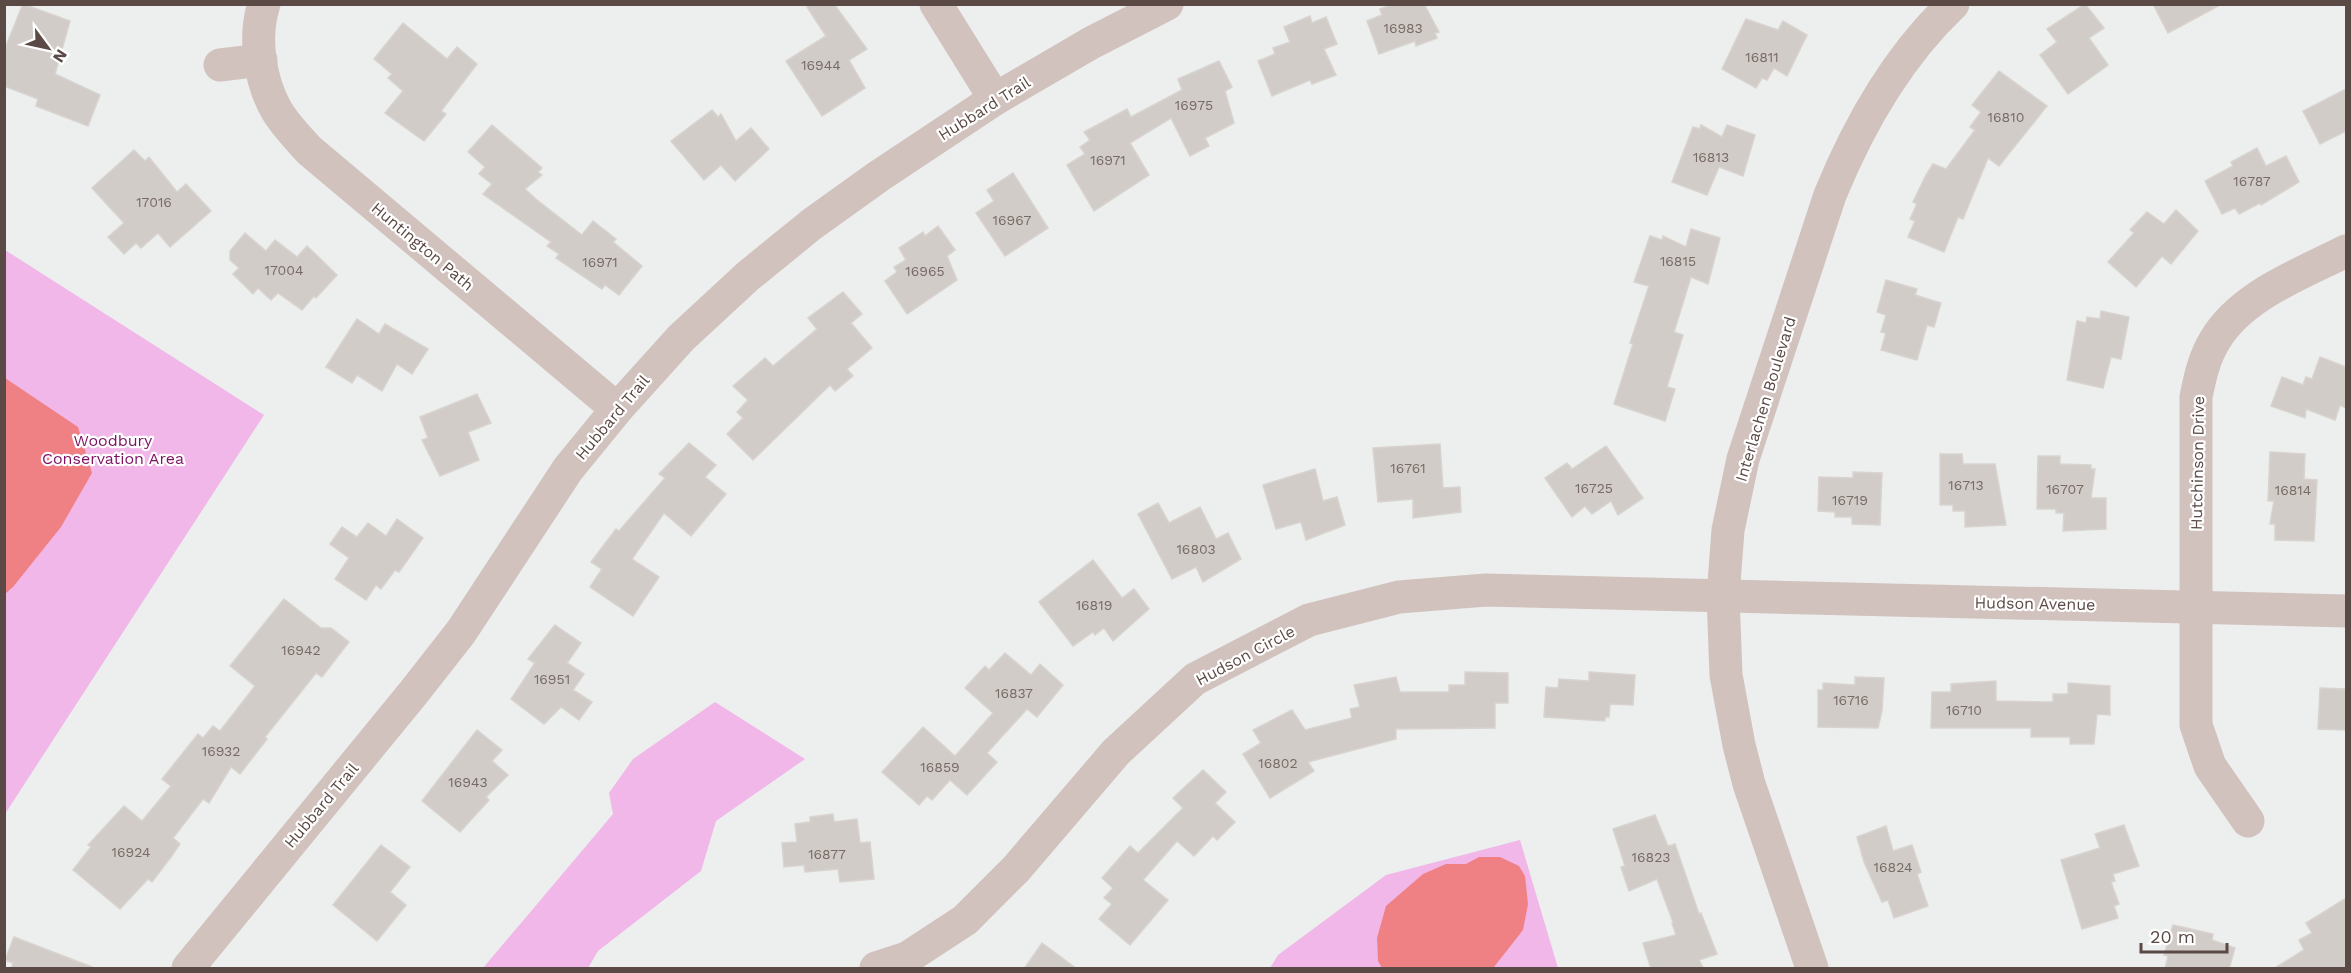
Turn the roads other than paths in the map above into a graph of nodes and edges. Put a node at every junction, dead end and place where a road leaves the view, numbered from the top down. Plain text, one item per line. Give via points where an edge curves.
1 (264, 4) edge
2 (936, 4) edge
3 (1167, 4) edge
4 (1953, 4) edge
5 (261, 60) junction
6 (220, 65) dead end
7 (995, 99) junction
8 (2346, 251) edge
9 (617, 409) junction
10 (1723, 596) junction
11 (2195, 606) junction
12 (2346, 611) edge
13 (2248, 820) dead end
14 (188, 969) edge
15 (876, 969) edge
16 (1812, 969) edge

1 - 5 street, Huntington Path
2 - 7 street
3 - 7 street, Hubbard Trail
4 - 10 street, Interlachen Boulevard via 1934,22 1862,122 1830,195 1743,459 1728,530
5 - 6 street
5 - 9 street, Huntington Path via 276,110 310,151
7 - 9 street, Hubbard Trail via 812,224 748,276 681,338
8 - 11 street, Hutchinson Drive via 2258,297 2215,339 2202,367 2196,397
9 - 14 street, Hubbard Trail via 568,470 448,649
10 - 11 street, Hudson Avenue
10 - 15 street, Hudson Circle via 1486,590 1399,597 1309,620 1195,679 1116,752 1016,869 965,920 907,958
10 - 16 street, Interlachen Boulevard via 1726,675 1739,745
11 - 12 street, Hudson Avenue
11 - 13 street, Hutchinson Drive via 2196,725 2210,766

